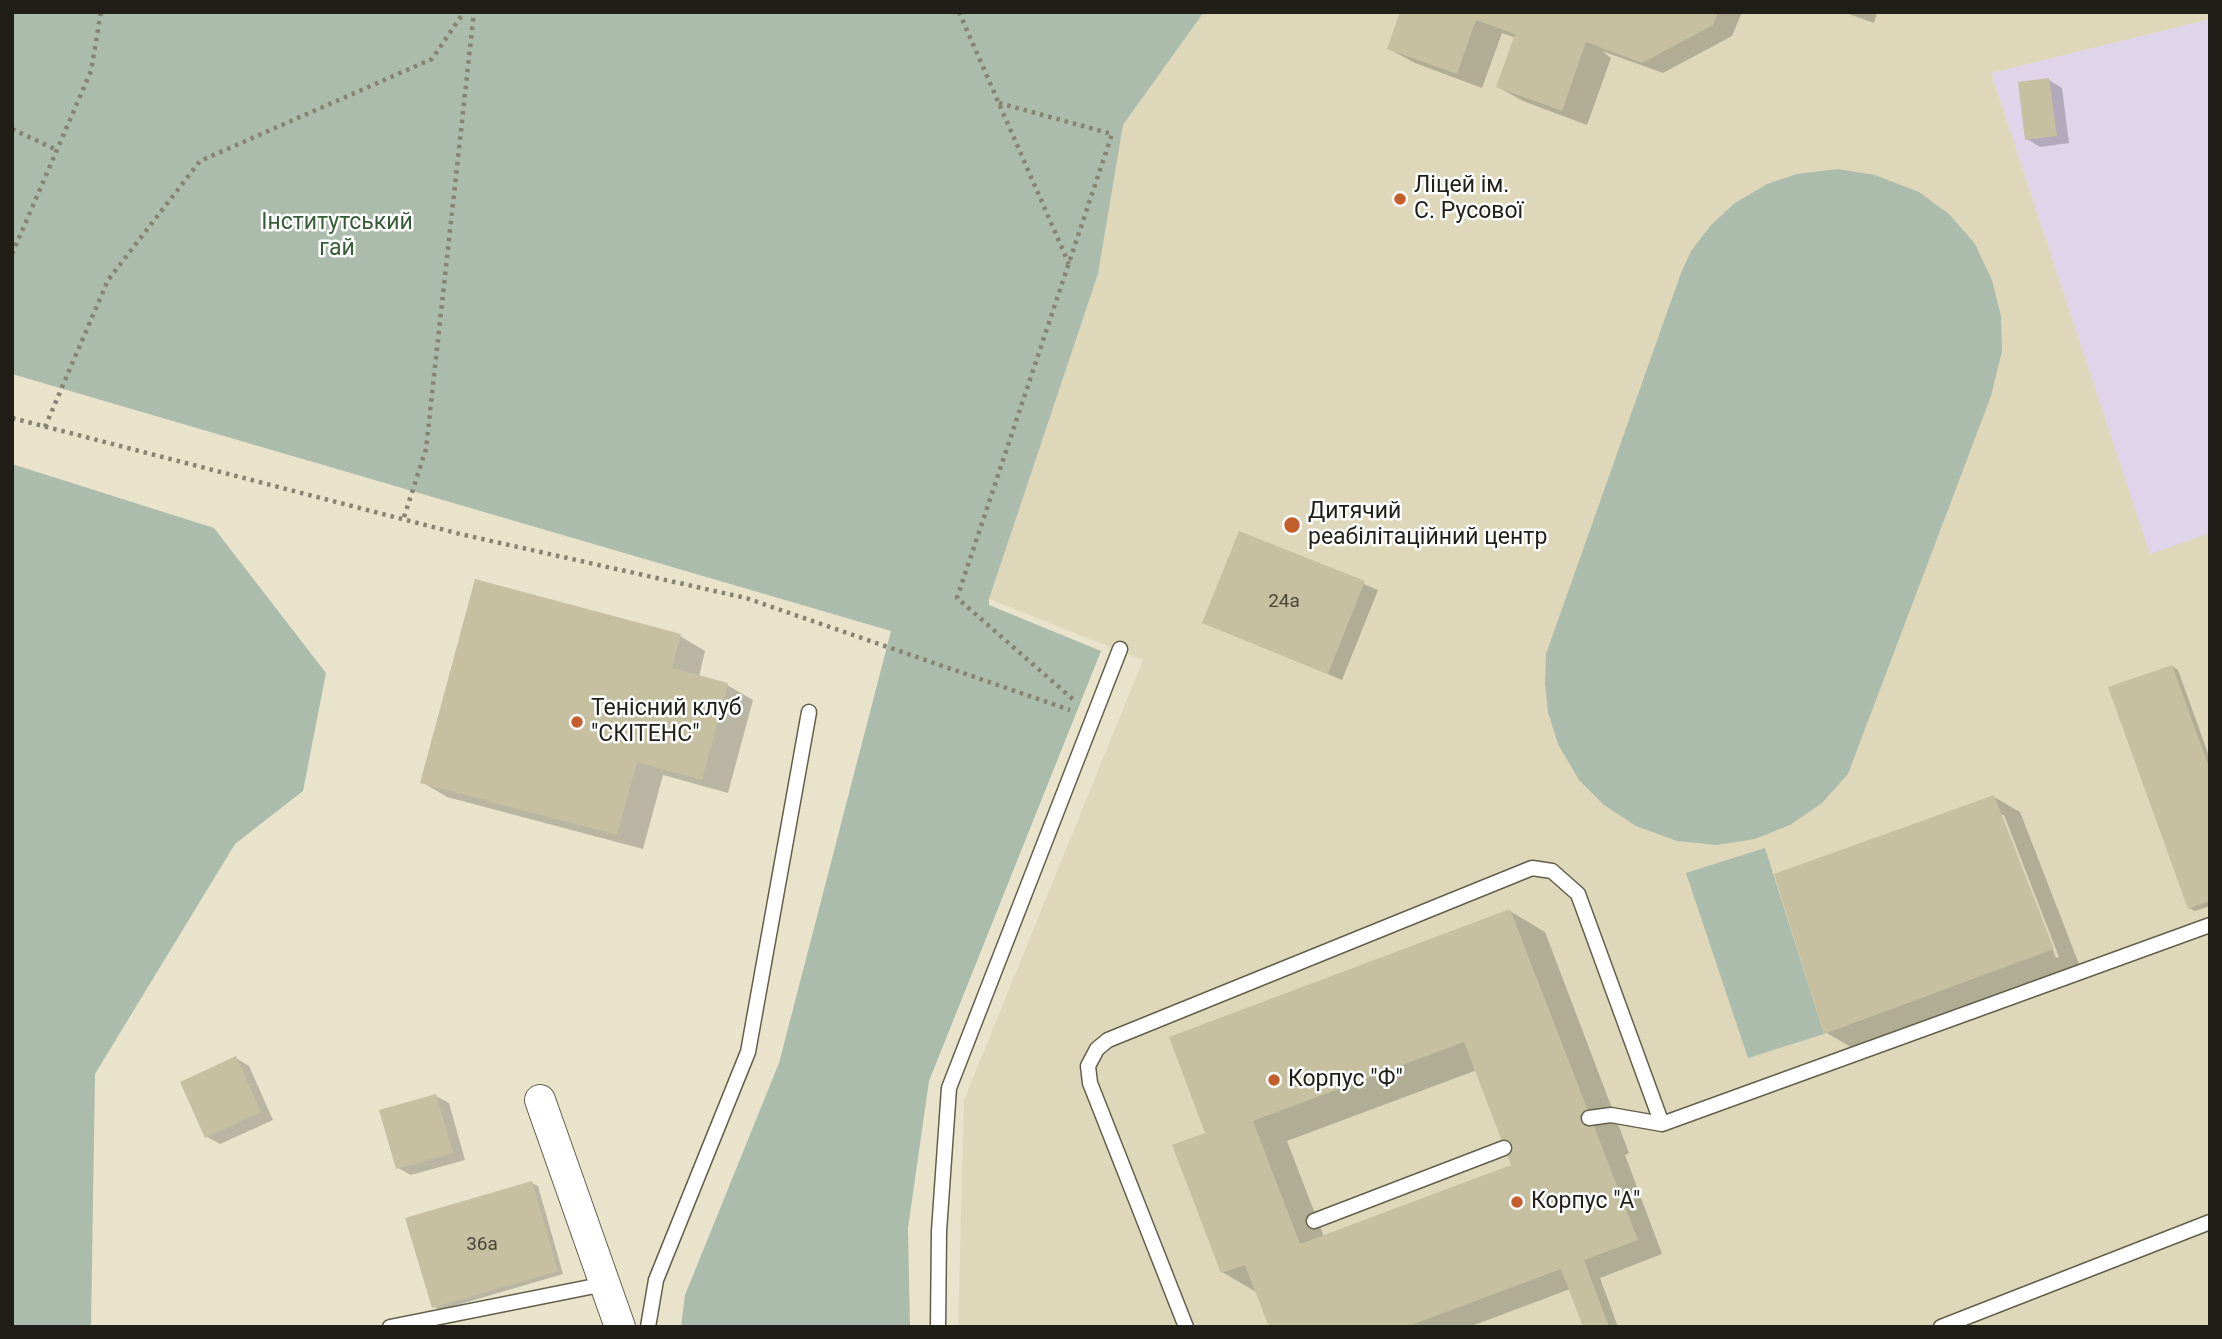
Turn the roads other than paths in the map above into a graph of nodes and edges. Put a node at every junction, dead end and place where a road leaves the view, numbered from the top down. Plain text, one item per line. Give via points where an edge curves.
1 (1120, 649) dead end
2 (809, 712) dead end
3 (2210, 925) edge
4 (540, 1100) dead end
5 (1589, 1118) dead end
6 (1662, 1124) junction
7 (1504, 1148) dead end
8 (1314, 1221) dead end
9 (2210, 1222) edge
10 (605, 1284) junction
11 (390, 1327) edge
12 (620, 1327) edge
13 (648, 1327) edge
14 (938, 1327) edge
15 (1186, 1327) edge
16 (1941, 1327) edge

1 - 14 lane via 949,1088
2 - 13 lane via 748,1052 656,1280
3 - 6 lane
4 - 10 street
5 - 6 lane via 1611,1115
6 - 15 lane via 1577,894 1552,871 1532,869 1108,1040 1088,1066 1090,1083
7 - 8 lane
9 - 16 lane
10 - 11 lane
10 - 12 street

